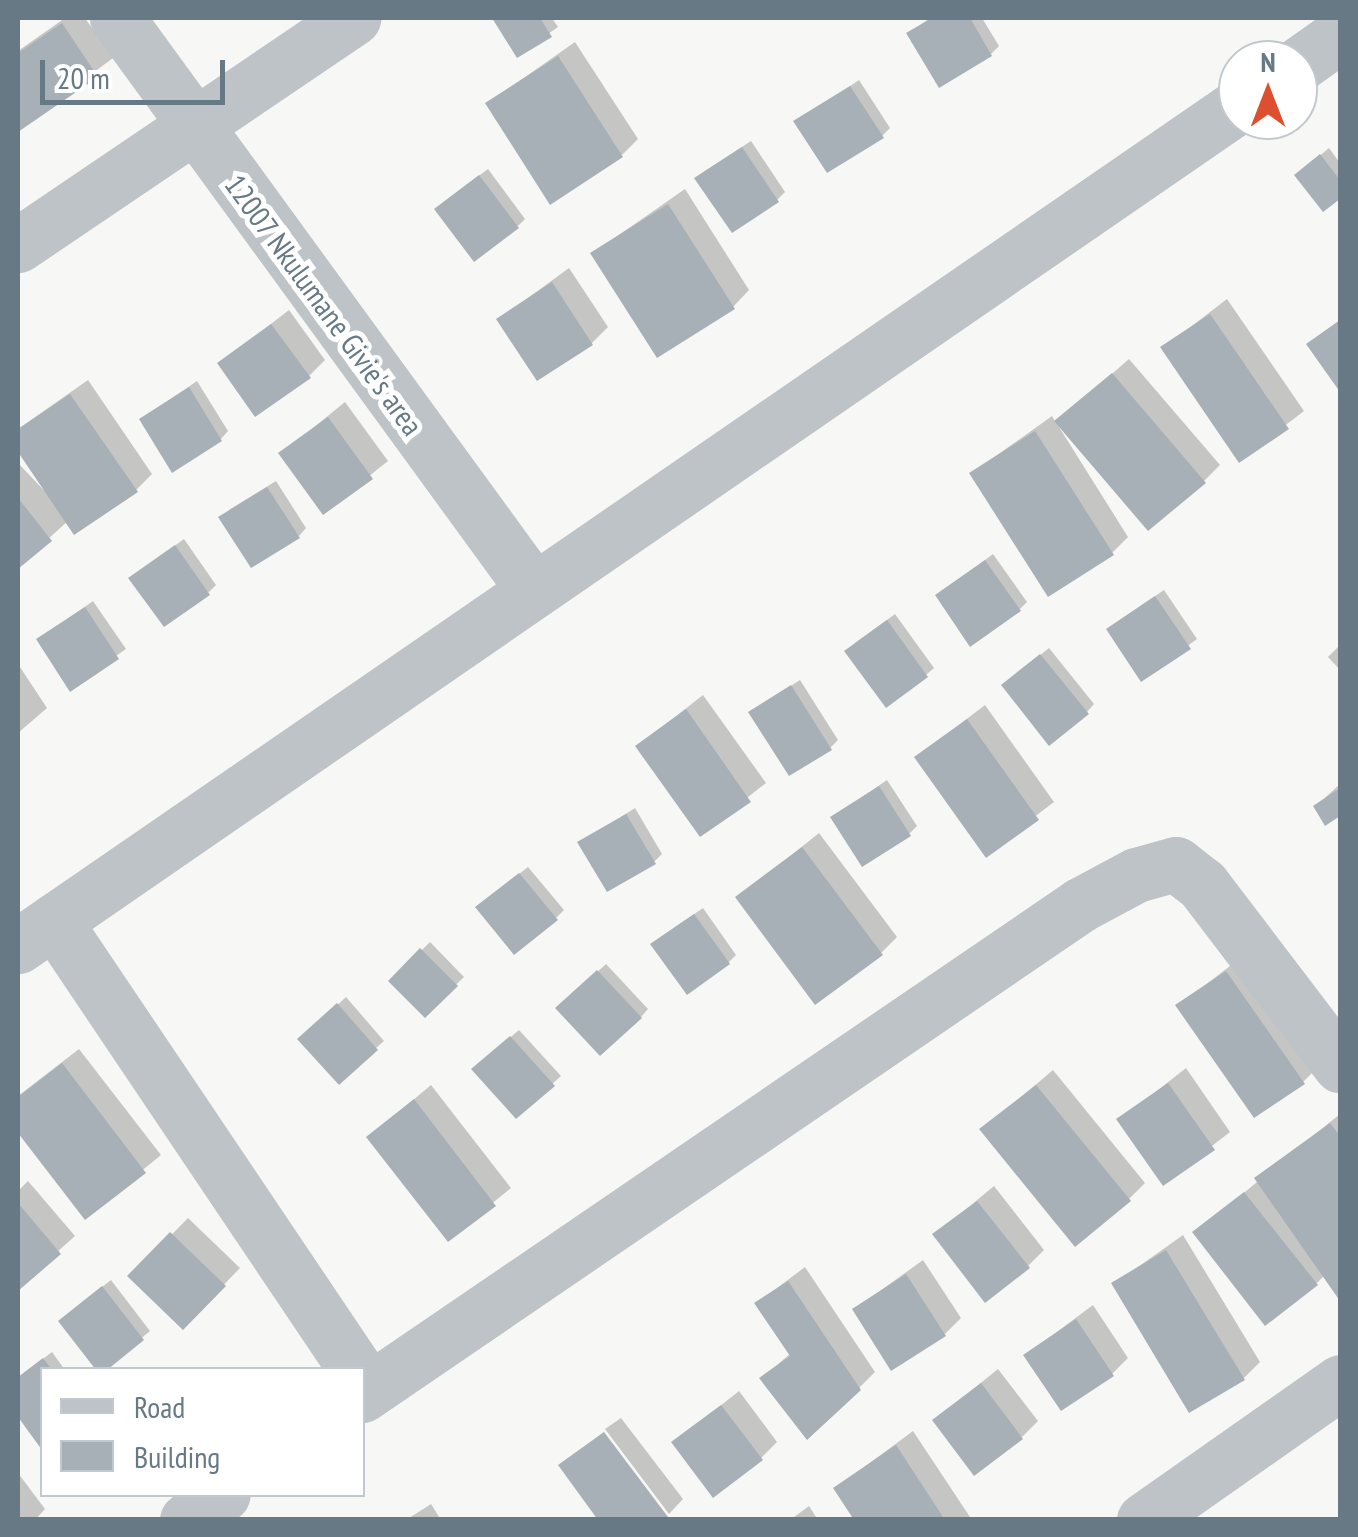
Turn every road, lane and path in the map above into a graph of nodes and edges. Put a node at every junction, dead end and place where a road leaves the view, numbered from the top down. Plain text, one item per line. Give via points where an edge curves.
1 (117, 18) edge
2 (353, 18) edge
3 (1340, 36) edge
4 (1318, 51) edge
5 (1218, 120) edge
6 (195, 130) junction
7 (18, 245) edge
8 (534, 590) junction
9 (36, 933) edge
10 (1340, 1065) edge
11 (350, 1367) edge
12 (365, 1382) edge
13 (1340, 1382) edge
14 (218, 1497) edge
15 (187, 1520) edge
16 (1144, 1520) edge

1 - 6 street, 12007 Nkulumane Givie's area
2 - 6 street
3 - 4 street
5 - 8 street
6 - 7 street
6 - 8 street, 12007 Nkulumane Givie's area
8 - 9 street
9 - 11 street
10 - 12 street via 1202,884 1176,864 1136,875
13 - 16 street
14 - 15 street

